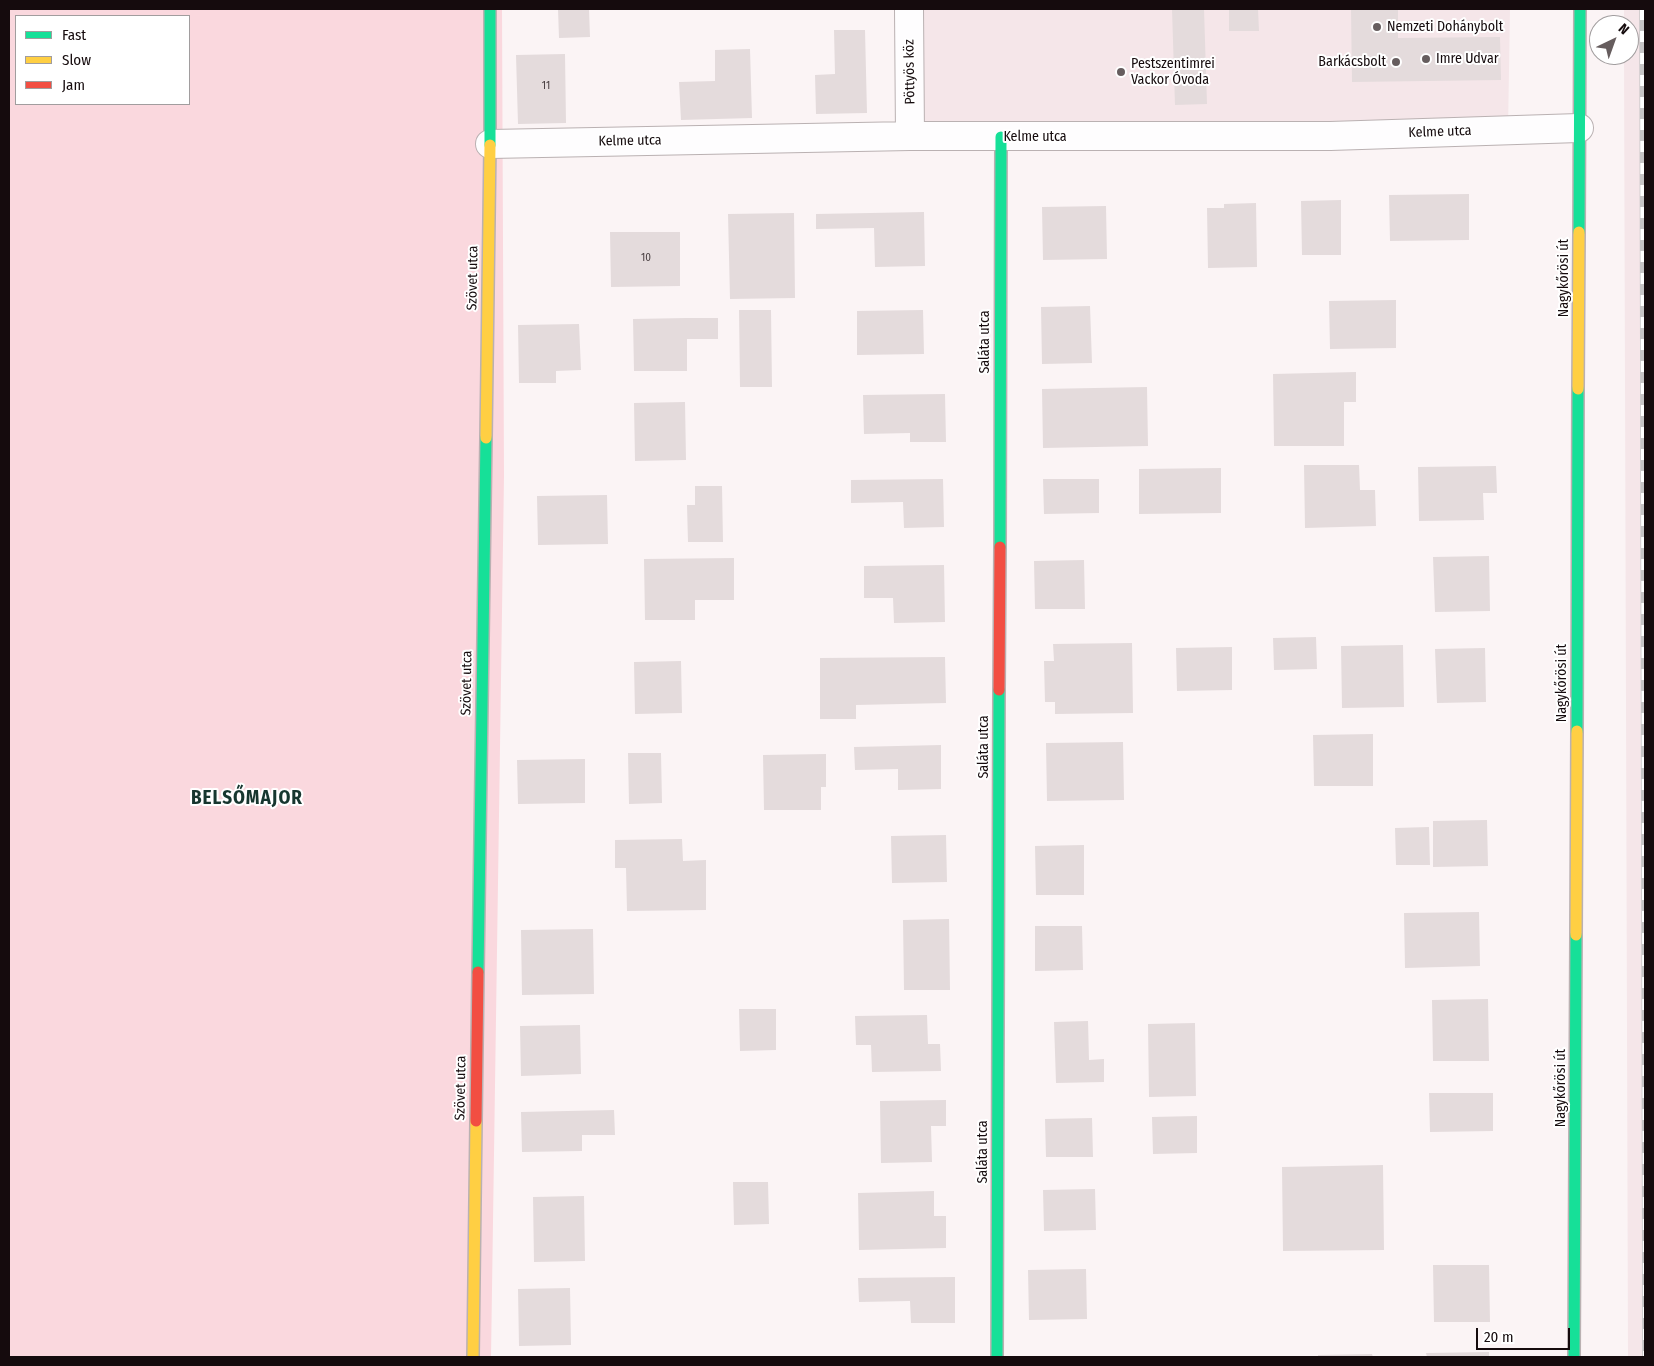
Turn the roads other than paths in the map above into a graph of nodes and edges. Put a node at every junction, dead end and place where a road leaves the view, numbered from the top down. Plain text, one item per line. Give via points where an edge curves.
1 (490, 9) edge
2 (909, 9) edge
3 (1580, 9) edge
4 (1579, 128) junction
5 (910, 136) junction
6 (1001, 137) junction
7 (490, 144) junction
8 (472, 1357) edge
9 (997, 1357) edge
10 (1574, 1357) edge

1 - 7 street, Szövet utca
2 - 5 street, Pöttyös köz
3 - 4 street, Nagykőrösi út
4 - 6 street, Kelme utca via 1330,136
4 - 10 street, Nagykőrösi út
5 - 6 street, Kelme utca
5 - 7 street, Kelme utca
6 - 9 street, Saláta utca
7 - 8 street, Szövet utca

